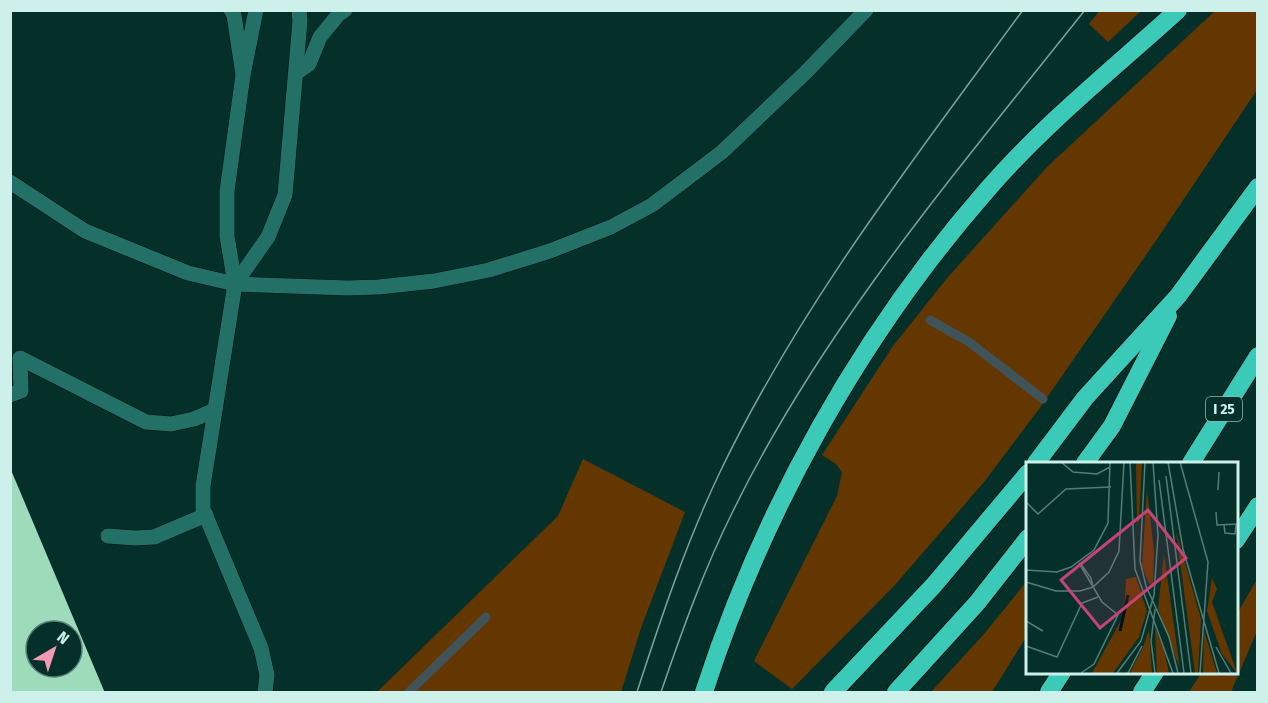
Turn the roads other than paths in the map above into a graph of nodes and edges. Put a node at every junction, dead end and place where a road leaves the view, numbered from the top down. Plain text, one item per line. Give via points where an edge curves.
1 (231, 10) edge
2 (256, 10) edge
3 (299, 10) edge
4 (345, 10) edge
5 (866, 10) edge
6 (1178, 10) edge
7 (296, 73) junction
8 (243, 75) junction
9 (10, 182) edge
10 (1257, 187) edge
11 (235, 284) junction
12 (1178, 296) junction
13 (1257, 356) edge
14 (10, 395) edge
15 (215, 410) junction
16 (1036, 462) edge
17 (1086, 462) edge
18 (1192, 462) edge
19 (1026, 475) edge
20 (1257, 506) edge
21 (206, 515) junction
22 (108, 536) dead end
23 (1238, 537) edge
24 (1026, 541) edge
25 (1061, 673) edge
26 (1154, 673) edge
27 (265, 693) edge
28 (704, 693) edge
29 (833, 693) edge
30 (896, 693) edge
31 (1049, 693) edge
32 (1142, 693) edge

1 - 8 main road
2 - 8 main road
3 - 7 main road
4 - 7 main road via 320,36 309,64
5 - 11 main road via 722,152 652,205 611,227 489,270 434,281 347,288
6 - 28 highway via 1050,124 987,189 882,325 837,397 773,520 726,629
7 - 11 main road via 285,195 268,237
8 - 11 main road via 227,190 227,236
9 - 11 main road via 85,231 188,273
10 - 12 highway
11 - 15 main road
12 - 16 highway via 1085,398
12 - 17 highway via 1112,426
13 - 18 highway, I 25
14 - 15 main road via 21,391 20,358 146,422 171,424
15 - 21 main road via 203,486
19 - 29 highway via 934,585
20 - 23 highway
21 - 22 main road via 153,537
21 - 27 main road via 261,648 267,675
24 - 30 highway via 977,603
25 - 31 highway
26 - 32 highway

